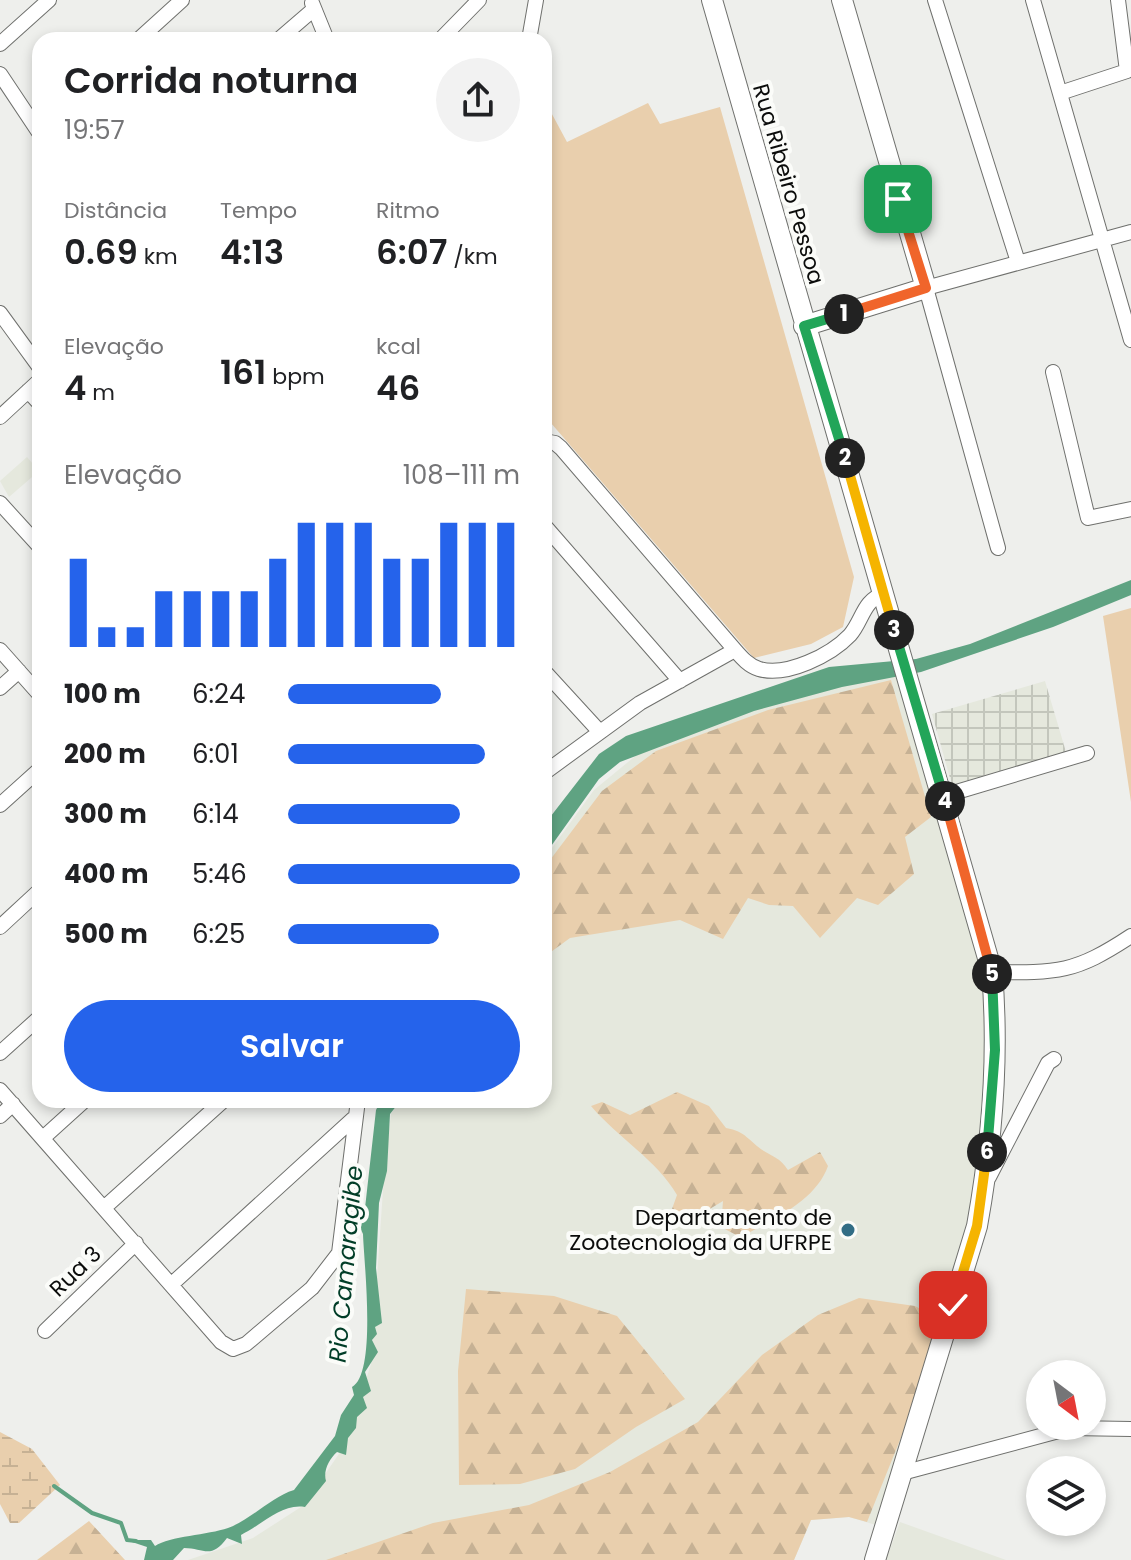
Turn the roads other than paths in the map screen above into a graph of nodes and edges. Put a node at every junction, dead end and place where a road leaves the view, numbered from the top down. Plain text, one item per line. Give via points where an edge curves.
1 (49, 0) edge
2 (182, 0) edge
3 (479, 0) edge
4 (536, 0) edge
5 (712, 0) edge
6 (842, 0) edge
7 (935, 0) edge
8 (1033, 0) edge
9 (1118, 0) edge
10 (312, 4) edge
11 (147, 32) edge
12 (286, 32) edge
13 (324, 32) edge
14 (448, 32) edge
15 (530, 32) edge
16 (0, 44) edge
17 (0, 74) edge
18 (1060, 93) junction
19 (32, 122) edge
20 (1131, 232) edge
21 (1103, 238) junction
22 (1018, 262) junction
23 (926, 288) junction
24 (1, 316) edge
25 (1128, 324) edge
26 (804, 326) junction
27 (1131, 340) edge
28 (32, 357) edge
29 (1053, 372) dead end
30 (32, 387) edge
31 (28, 391) junction
32 (32, 395) edge
33 (0, 417) edge
34 (552, 444) edge
35 (0, 503) edge
36 (1131, 509) edge
37 (552, 534) edge
38 (32, 538) edge
39 (998, 548) dead end
40 (886, 602) junction
41 (0, 650) edge
42 (735, 650) junction
43 (19, 671) junction
44 (552, 680) edge
45 (680, 681) junction
46 (32, 686) edge
47 (0, 688) edge
48 (599, 731) junction
49 (1087, 753) dead end
50 (552, 767) edge
51 (32, 776) edge
52 (943, 796) junction
53 (0, 805) edge
54 (32, 897) edge
55 (0, 927) edge
56 (1131, 936) edge
57 (992, 972) junction
58 (32, 1024) edge
59 (0, 1053) edge
60 (1054, 1059) dead end
61 (0, 1090) edge
62 (13, 1104) junction
63 (76, 1108) edge
64 (215, 1108) edge
65 (356, 1108) edge
66 (0, 1116) edge
67 (353, 1119) junction
68 (43, 1138) junction
69 (985, 1183) junction
70 (105, 1207) junction
71 (136, 1243) junction
72 (173, 1283) junction
73 (45, 1331) dead end
74 (1131, 1429) edge
75 (902, 1473) junction
76 (875, 1560) edge

1 - 16 street
2 - 11 street
3 - 14 street
4 - 15 street
5 - 26 main road, Rua Ribeiro Pessoa
6 - 23 main road
7 - 22 street
8 - 18 street
9 - 18 street via 1127,71
10 - 12 street
10 - 13 street
17 - 19 street
18 - 21 street
20 - 21 street
21 - 22 street
21 - 25 street
22 - 23 street
23 - 26 main road
23 - 39 street
24 - 28 street
25 - 27 street
26 - 40 main road, Rua Ribeiro Pessoa
29 - 36 street via 1088,518
30 - 31 street
31 - 32 street
31 - 33 street
34 - 42 street via 561,448
35 - 38 street
37 - 45 street
40 - 42 street via 868,602 850,635 788,667 763,670
40 - 52 main road, Rua Ribeiro Pessoa
41 - 43 street
42 - 45 street
43 - 46 street
43 - 47 street
44 - 48 street
45 - 48 street
48 - 50 street
49 - 52 street
51 - 53 street
52 - 57 main road, Rua Ribeiro Pessoa
54 - 55 street
56 - 57 street via 1077,968
57 - 69 main road, Rua Ribeiro Pessoa via 995,1059
58 - 59 street
60 - 69 street
61 - 62 street
62 - 66 street
62 - 68 street
63 - 68 street
64 - 70 street
65 - 67 street
67 - 72 street
67 - 72 street via 344,1233 339,1253 312,1288 233,1349 221,1342
68 - 70 street
69 - 75 main road, Rua Ribeiro Pessoa via 970,1253
70 - 71 street
71 - 72 street
71 - 73 street, Rua 3
74 - 75 street via 1070,1428
75 - 76 main road, Rua Ribeiro Pessoa

